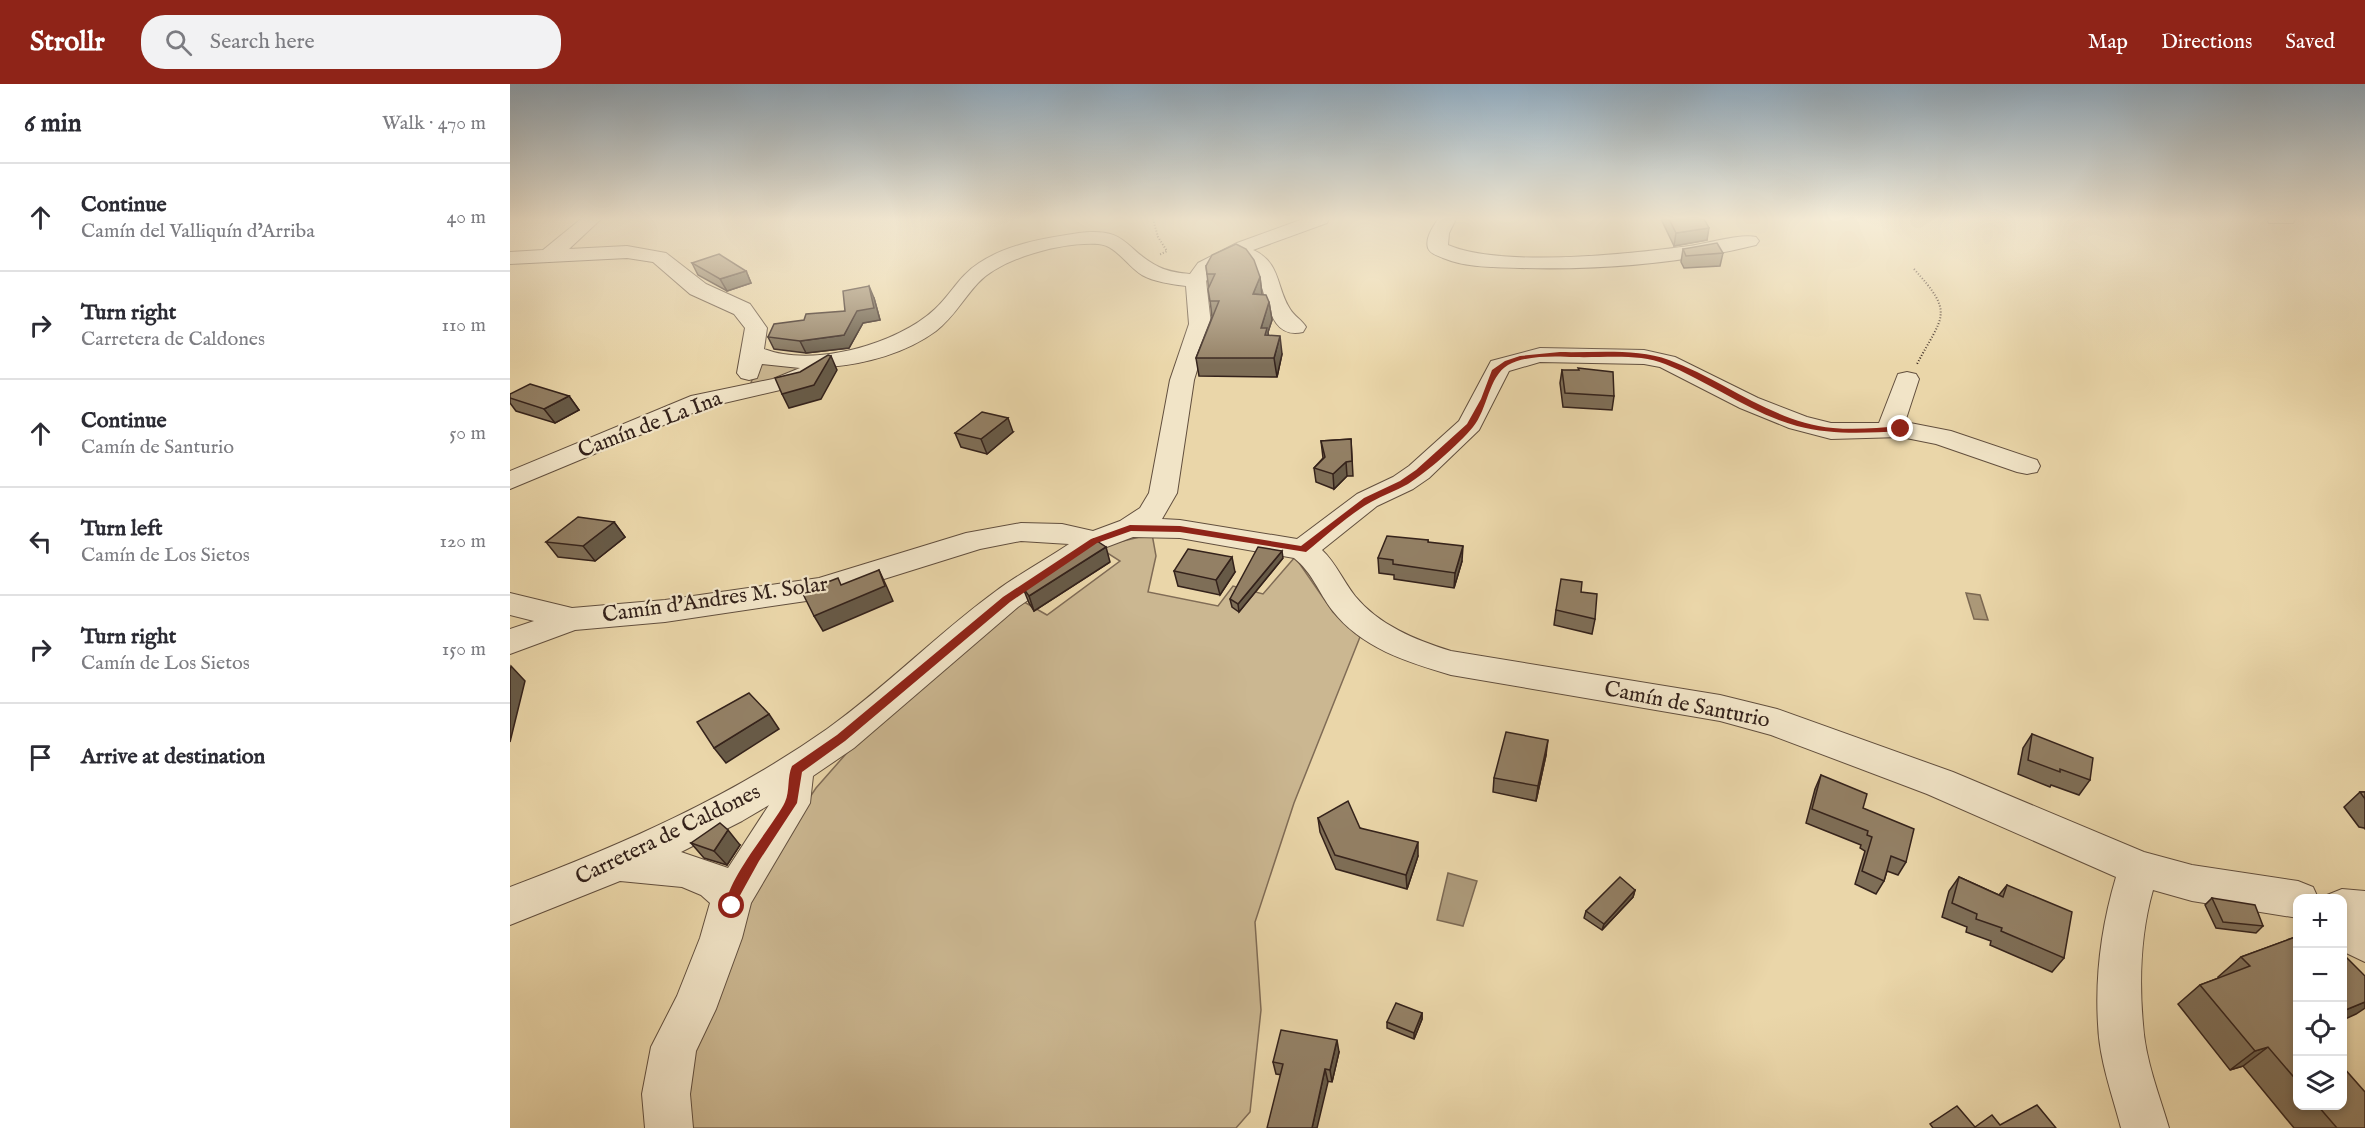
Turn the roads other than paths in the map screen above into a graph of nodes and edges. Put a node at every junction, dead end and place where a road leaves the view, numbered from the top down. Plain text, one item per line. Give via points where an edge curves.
1 (673, 268) edge
2 (987, 268) edge
3 (1145, 268) edge
4 (1205, 268) edge
5 (1263, 268) edge
6 (1196, 281) junction
7 (1295, 327) dead end
8 (753, 353) junction
9 (825, 362) junction
10 (1907, 379) road end
11 (744, 391) junction
12 (1888, 428) junction
13 (2027, 466) dead end
14 (510, 481) edge
15 (1130, 528) junction
16 (1094, 541) junction
17 (1303, 550) junction
18 (510, 604) edge
19 (572, 619) junction
20 (510, 642) edge
21 (796, 769) junction
22 (616, 865) junction
23 (2139, 868) junction
24 (732, 899) junction
25 (2293, 899) edge
26 (510, 906) edge
27 (2347, 908) edge
28 (2365, 910) edge
29 (2347, 929) edge
30 (2365, 942) edge
31 (669, 1128) edge
32 (2145, 1128) edge

1 - 8 street via 698,289 742,309 756,328
2 - 9 street via 976,274 944,313 908,339 861,356
3 - 6 street
4 - 6 street
5 - 7 street via 1269,274 1281,314
6 - 15 street, Carretera de Caldones via 1200,324 1182,380 1163,493 1151,514
8 - 9 street via 778,360
8 - 11 street
9 - 11 street, Camín de La Ina via 797,379
10 - 12 street
11 - 14 street, Camín de La Ina via 700,401
12 - 13 street via 1942,437
12 - 17 street via 1855,432 1797,423 1666,362 1644,357 1560,354 1523,358 1499,366 1470,425 1419,472 1367,500
15 - 16 street, Carretera de Caldones
15 - 17 street via 1180,529
16 - 19 street, Camín d'Andres M. Solar via 1062,533 1021,532 976,540 820,588 665,611
16 - 21 street, Carretera de Caldones via 1007,599 841,738
17 - 23 street, Camín de Santurio via 1314,556 1345,606 1376,633 1417,653 1450,663 1720,708 1777,723 1940,783
18 - 19 street, Camín d'Andres M. Solar
19 - 20 street
21 - 22 street, Carretera de Caldones via 729,810
21 - 24 street via 791,803
22 - 24 street via 663,865 698,875 717,883
22 - 26 street, Carretera de Caldones
23 - 25 street, Camín de Santurio via 2192,883
23 - 32 street via 2121,954 2120,1025
24 - 31 street via 694,1009 674,1047 666,1094
27 - 28 street
29 - 30 street

